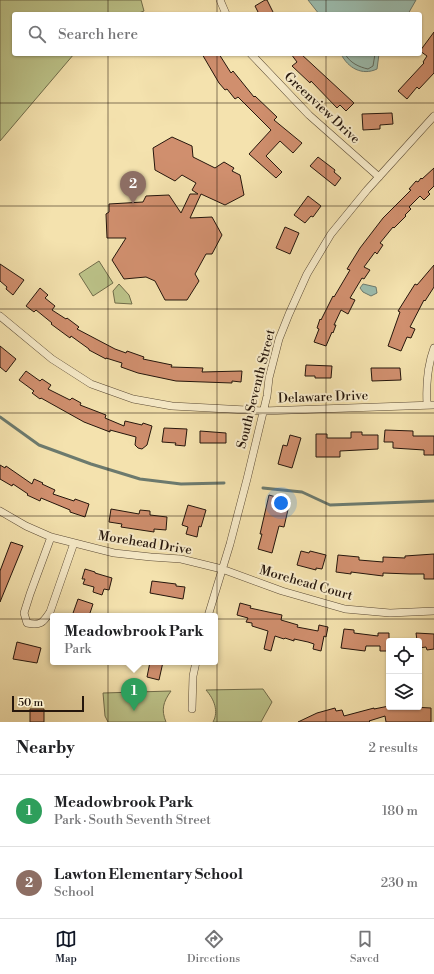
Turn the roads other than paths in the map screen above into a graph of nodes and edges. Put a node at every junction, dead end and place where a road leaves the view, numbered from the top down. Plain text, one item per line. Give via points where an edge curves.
1 (220, 0) edge
2 (225, 12) edge
3 (253, 56) edge
4 (434, 116) edge
5 (379, 177) junction
6 (0, 316) edge
7 (434, 348) edge
8 (430, 404) edge
9 (263, 411) junction
10 (0, 511) edge
11 (51, 537) junction
12 (74, 543) junction
13 (222, 569) junction
14 (434, 611) edge
15 (209, 613) edge
16 (195, 665) edge
17 (192, 709) dead end

1 - 2 street
3 - 5 street, Greenview Drive via 308,115
4 - 5 street, South Seventh Street
5 - 9 street, South Seventh Street via 331,234 307,274 279,339
6 - 9 street, Delaware Drive via 52,359 91,384 126,396 172,406
7 - 8 street via 426,383
8 - 9 street, Delaware Drive
9 - 13 street, South Seventh Street
10 - 11 street, Morehead Drive
11 - 12 street, Morehead Drive
11 - 12 street via 24,613 27,623 36,625 44,621 50,612
12 - 13 street, Morehead Drive via 151,558 181,559
13 - 14 street, Morehead Court via 282,591 345,609 390,613
13 - 15 street, South Seventh Street
16 - 17 street

